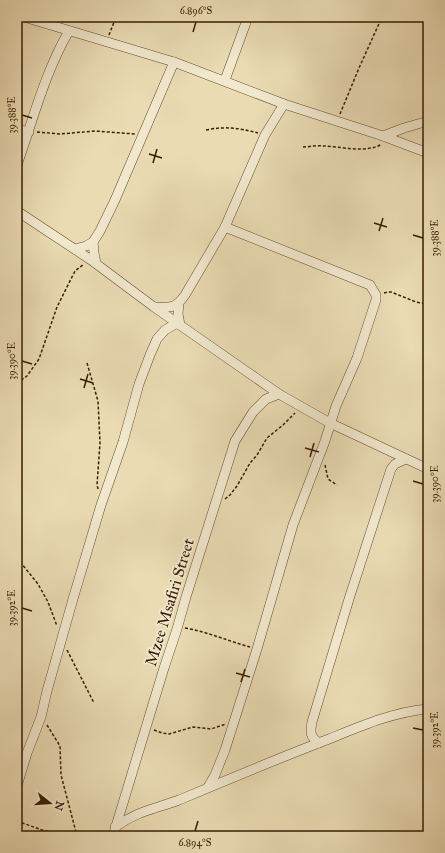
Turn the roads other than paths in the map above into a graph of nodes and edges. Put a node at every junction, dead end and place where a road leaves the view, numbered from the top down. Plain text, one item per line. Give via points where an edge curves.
1 (24, 17) edge
2 (248, 17) edge
3 (69, 31) junction
4 (174, 62) junction
5 (225, 80) junction
6 (273, 100) junction
7 (284, 104) junction
8 (276, 117) junction
9 (428, 121) edge
10 (17, 129) edge
11 (29, 132) junction
12 (387, 138) junction
13 (428, 153) edge
14 (17, 165) edge
15 (17, 211) edge
16 (224, 227) junction
17 (93, 242) junction
18 (75, 249) junction
19 (94, 262) junction
20 (179, 303) junction
21 (154, 307) junction
22 (178, 324) junction
23 (279, 394) junction
24 (330, 423) junction
25 (386, 449) junction
26 (406, 459) junction
27 (391, 469) junction
28 (428, 469) edge
29 (428, 709) edge
30 (319, 743) junction
31 (220, 763) junction
32 (229, 779) junction
33 (17, 786) edge
34 (208, 787) junction
35 (114, 832) edge

1 - 3 street
2 - 5 street
3 - 4 street
3 - 11 street via 46,80
4 - 5 street
4 - 17 street via 115,200
5 - 6 street
6 - 7 street
6 - 8 street
7 - 8 street
7 - 12 street
8 - 16 street
9 - 12 street via 404,128
10 - 11 street
11 - 14 street
12 - 13 street
15 - 18 street
16 - 20 street
16 - 24 street via 370,285 376,295 357,358
17 - 18 street
17 - 19 street
18 - 19 street
19 - 21 street
20 - 21 street via 168,308
20 - 22 street
21 - 22 street
22 - 23 street
22 - 33 street via 164,330 157,339 139,384 46,691 41,717
23 - 24 street
23 - 35 street, Mzee Msafiri Street via 266,399 253,412 236,441
24 - 25 street
24 - 31 street via 293,525
25 - 26 street
25 - 27 street
26 - 27 street
26 - 28 street
27 - 30 street via 346,606 312,722 311,736
29 - 30 street via 379,719
30 - 32 street
31 - 32 street
31 - 34 street
32 - 34 street
34 - 35 street via 135,814

